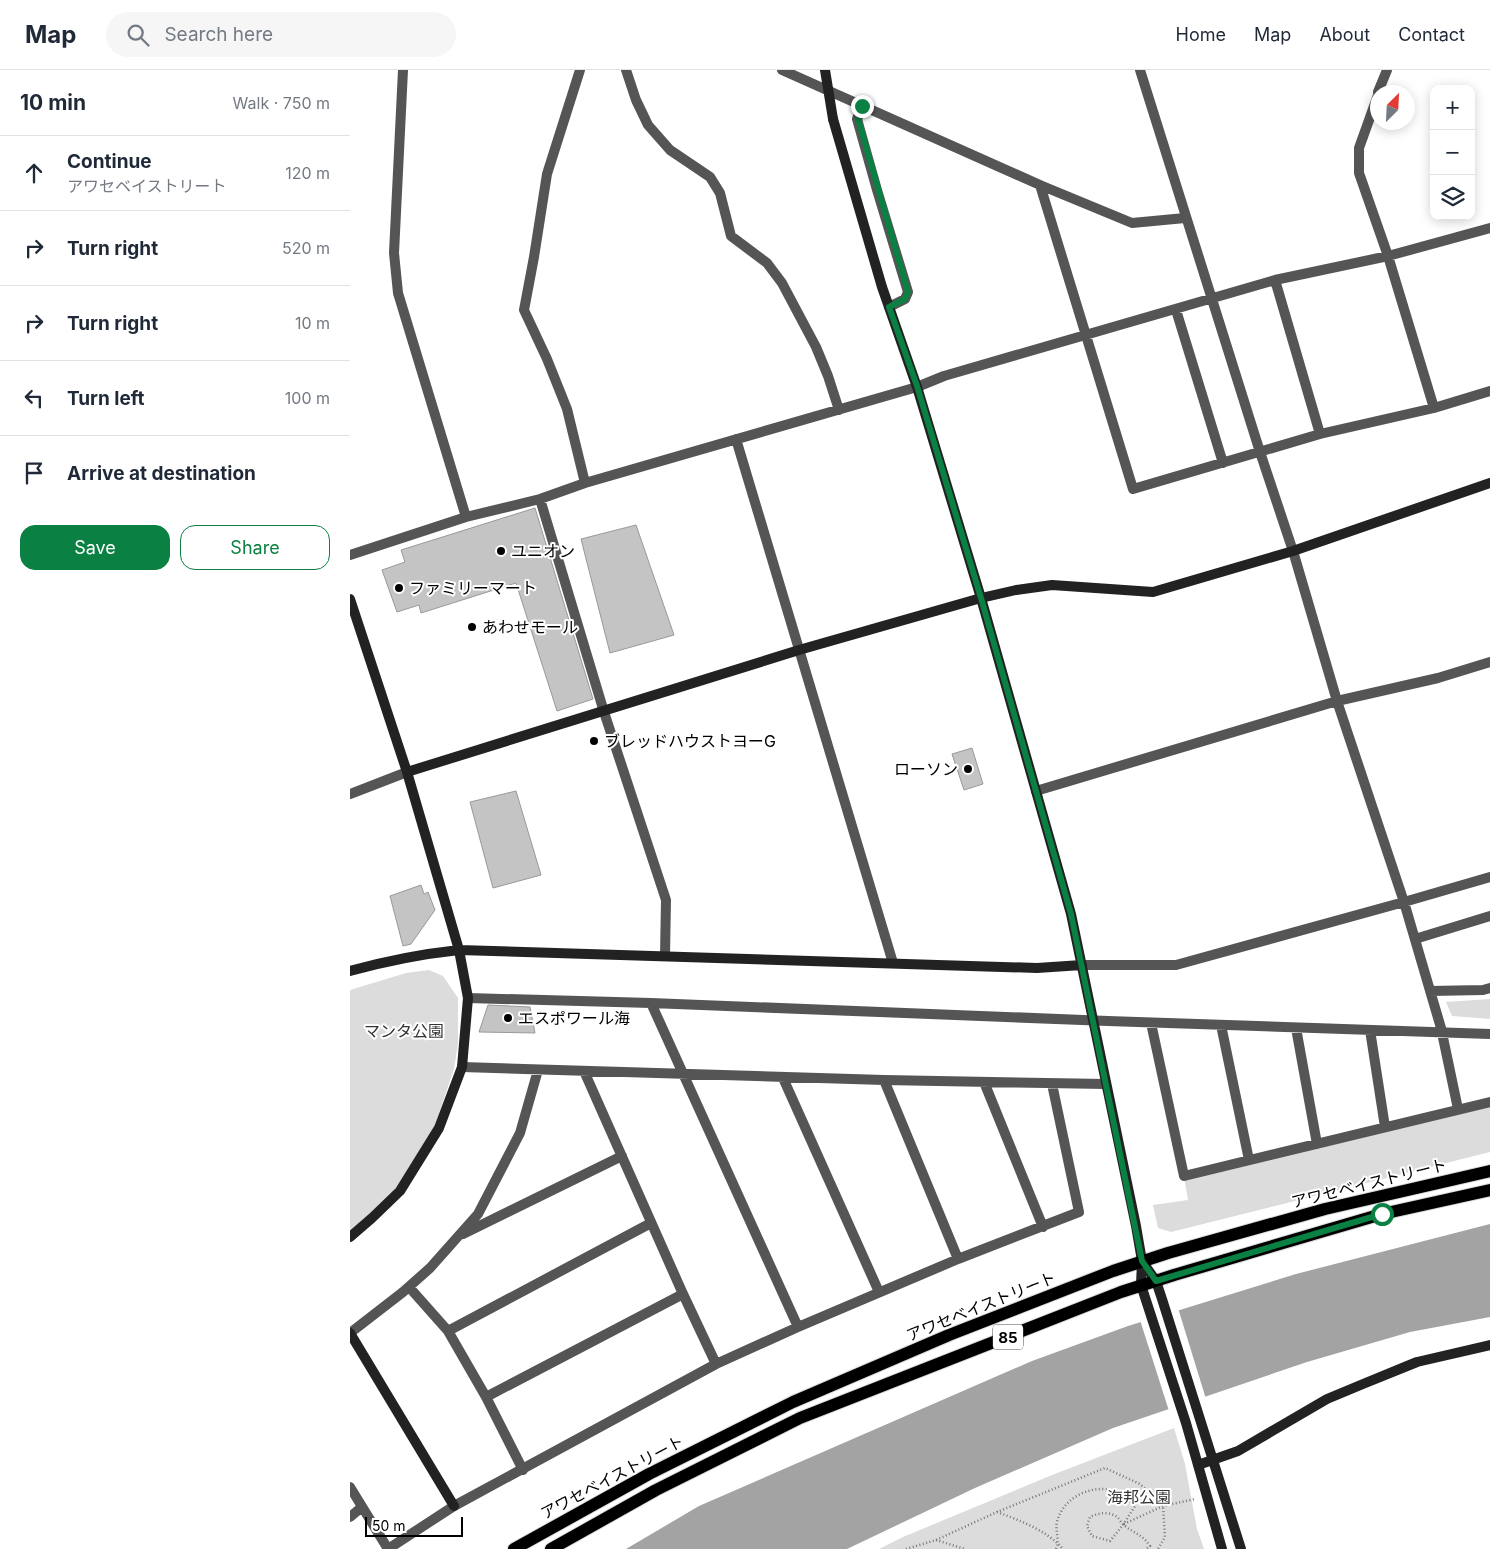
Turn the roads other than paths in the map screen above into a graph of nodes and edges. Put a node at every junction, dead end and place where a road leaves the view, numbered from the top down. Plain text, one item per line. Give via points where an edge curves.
1 (403, 70) edge
2 (580, 70) edge
3 (626, 70) edge
4 (782, 70) edge
5 (825, 70) edge
6 (1140, 70) edge
7 (1387, 70) edge
8 (1381, 85) edge
9 (862, 106) junction
10 (1370, 117) edge
11 (1040, 185) junction
12 (1185, 218) junction
13 (1490, 228) edge
14 (1388, 256) junction
15 (1275, 280) junction
16 (1212, 299) junction
17 (889, 307) junction
18 (1176, 310) junction
19 (1086, 335) junction
20 (917, 386) junction
21 (1490, 392) edge
22 (1434, 408) junction
23 (839, 410) junction
24 (1320, 434) junction
25 (736, 439) junction
26 (1260, 452) junction
27 (1223, 463) junction
28 (585, 483) junction
29 (1490, 483) edge
30 (540, 499) junction
31 (466, 517) junction
32 (1293, 550) junction
33 (350, 555) edge
34 (981, 598) junction
35 (350, 599) edge
36 (799, 650) junction
37 (1490, 662) edge
38 (1337, 701) junction
39 (604, 712) junction
40 (407, 772) junction
41 (1036, 791) junction
42 (350, 794) edge
43 (1490, 877) edge
44 (1404, 902) junction
45 (1490, 916) edge
46 (1415, 938) junction
47 (459, 950) junction
48 (665, 956) junction
49 (893, 963) junction
50 (1082, 966) junction
51 (350, 971) edge
52 (1490, 988) edge
53 (1430, 991) junction
54 (468, 998) junction
55 (652, 1003) junction
56 (1093, 1021) junction
57 (1151, 1023) junction
58 (1221, 1025) junction
59 (1296, 1028) junction
60 (1370, 1030) junction
61 (1442, 1032) junction
62 (1490, 1034) edge
63 (462, 1068) junction
64 (538, 1070) junction
65 (584, 1071) junction
66 (684, 1075) junction
67 (783, 1078) junction
68 (884, 1080) junction
69 (984, 1082) junction
70 (1052, 1084) junction
71 (1106, 1084) junction
72 (1490, 1102) edge
73 (1458, 1110) junction
74 (1385, 1127) junction
75 (1317, 1144) junction
76 (622, 1156) junction
77 (1249, 1160) junction
78 (1490, 1171) edge
79 (1490, 1190) edge
80 (651, 1223) junction
81 (1043, 1227) junction
82 (460, 1235) junction
83 (350, 1237) edge
84 (958, 1259) junction
85 (1142, 1261) junction
86 (1156, 1281) junction
87 (1141, 1285) junction
88 (409, 1287) junction
89 (879, 1292) junction
90 (683, 1294) junction
91 (798, 1327) junction
92 (448, 1331) junction
93 (350, 1333) edge
94 (1490, 1345) edge
95 (716, 1364) junction
96 (486, 1397) junction
97 (1213, 1460) junction
98 (1198, 1465) junction
99 (523, 1470) junction
100 (350, 1487) edge
101 (454, 1506) junction
102 (362, 1507) junction
103 (350, 1517) edge
104 (388, 1549) edge
105 (514, 1549) edge
106 (551, 1549) edge
107 (1222, 1549) edge
108 (1241, 1549) edge

1 - 31 street via 394,253 398,293
2 - 28 street via 547,174 524,310 567,409
3 - 23 street via 648,125 670,150 710,177 720,193 732,236 767,263 782,283 816,347
4 - 9 street
5 - 17 street, bridge via 833,118
6 - 12 street
7 - 8 street
9 - 11 street
9 - 17 street via 858,119 908,292 905,299
10 - 14 street via 1359,148 1359,173
11 - 12 street via 1132,223
11 - 19 street
12 - 16 street
13 - 14 street
14 - 15 street
14 - 22 street
15 - 16 street
15 - 24 street
16 - 18 street
16 - 26 street
17 - 20 street
18 - 19 street
18 - 27 street
19 - 20 street
19 - 27 street via 1132,489
20 - 23 street
20 - 34 street
21 - 22 street
22 - 24 street
23 - 25 street
24 - 26 street
25 - 28 street
25 - 36 street
26 - 27 street
26 - 32 street
28 - 30 street
29 - 32 street
30 - 31 street
30 - 39 street
31 - 33 street
32 - 34 street via 1153,592 1052,585
32 - 38 street
34 - 36 street
34 - 41 street
35 - 40 street
36 - 39 street
36 - 49 street
37 - 38 street via 1438,678
38 - 41 street
38 - 44 street
39 - 40 street
39 - 48 street via 666,900
40 - 42 street
40 - 47 street
41 - 50 street via 1071,914
43 - 44 street
44 - 46 street
44 - 50 street via 1176,965
45 - 46 street
46 - 53 street
47 - 48 street
47 - 51 street
47 - 54 street
48 - 49 street
49 - 50 street via 1037,968
50 - 56 street
52 - 53 street
53 - 61 street
54 - 55 street
54 - 63 street
55 - 56 street
55 - 66 street
56 - 57 street
56 - 71 street
57 - 58 street
57 - 77 street via 1184,1176
58 - 59 street
58 - 77 street
59 - 60 street
59 - 75 street
60 - 61 street
60 - 74 street
61 - 62 street
61 - 73 street
63 - 64 street
63 - 83 street via 439,1128 400,1191
64 - 65 street
64 - 82 street via 520,1133 478,1214
65 - 66 street
65 - 76 street
66 - 67 street
66 - 91 street
67 - 68 street
67 - 89 street
68 - 69 street
68 - 84 street
69 - 70 street
69 - 81 street
70 - 71 street
70 - 81 street via 1079,1212
71 - 85 street
72 - 73 street
73 - 74 street
74 - 75 street
75 - 77 street
76 - 80 street
76 - 82 street
78 - 85 main road, アワセベイストリート / 85 via 1325,1209
79 - 86 main road, アワセベイストリート / 85 via 1382,1214
80 - 90 street
80 - 92 street
81 - 84 street
82 - 88 street
84 - 89 street
85 - 86 street
85 - 87 street
85 - 105 main road, アワセベイストリート / 85 via 949,1335 793,1402 649,1474
86 - 87 main road, アワセベイストリート / 85
86 - 97 street
87 - 98 street
87 - 106 main road, アワセベイストリート / 85 via 800,1418 656,1490
88 - 92 street
88 - 93 street
89 - 91 street
90 - 95 street
90 - 96 street
91 - 95 street
92 - 96 street
93 - 101 street
94 - 97 street via 1417,1362 1363,1384 1327,1399 1238,1451
95 - 99 street
96 - 99 street
97 - 98 street
97 - 108 street
98 - 107 street
99 - 101 street
100 - 102 street
101 - 104 street
102 - 103 street
102 - 104 street

